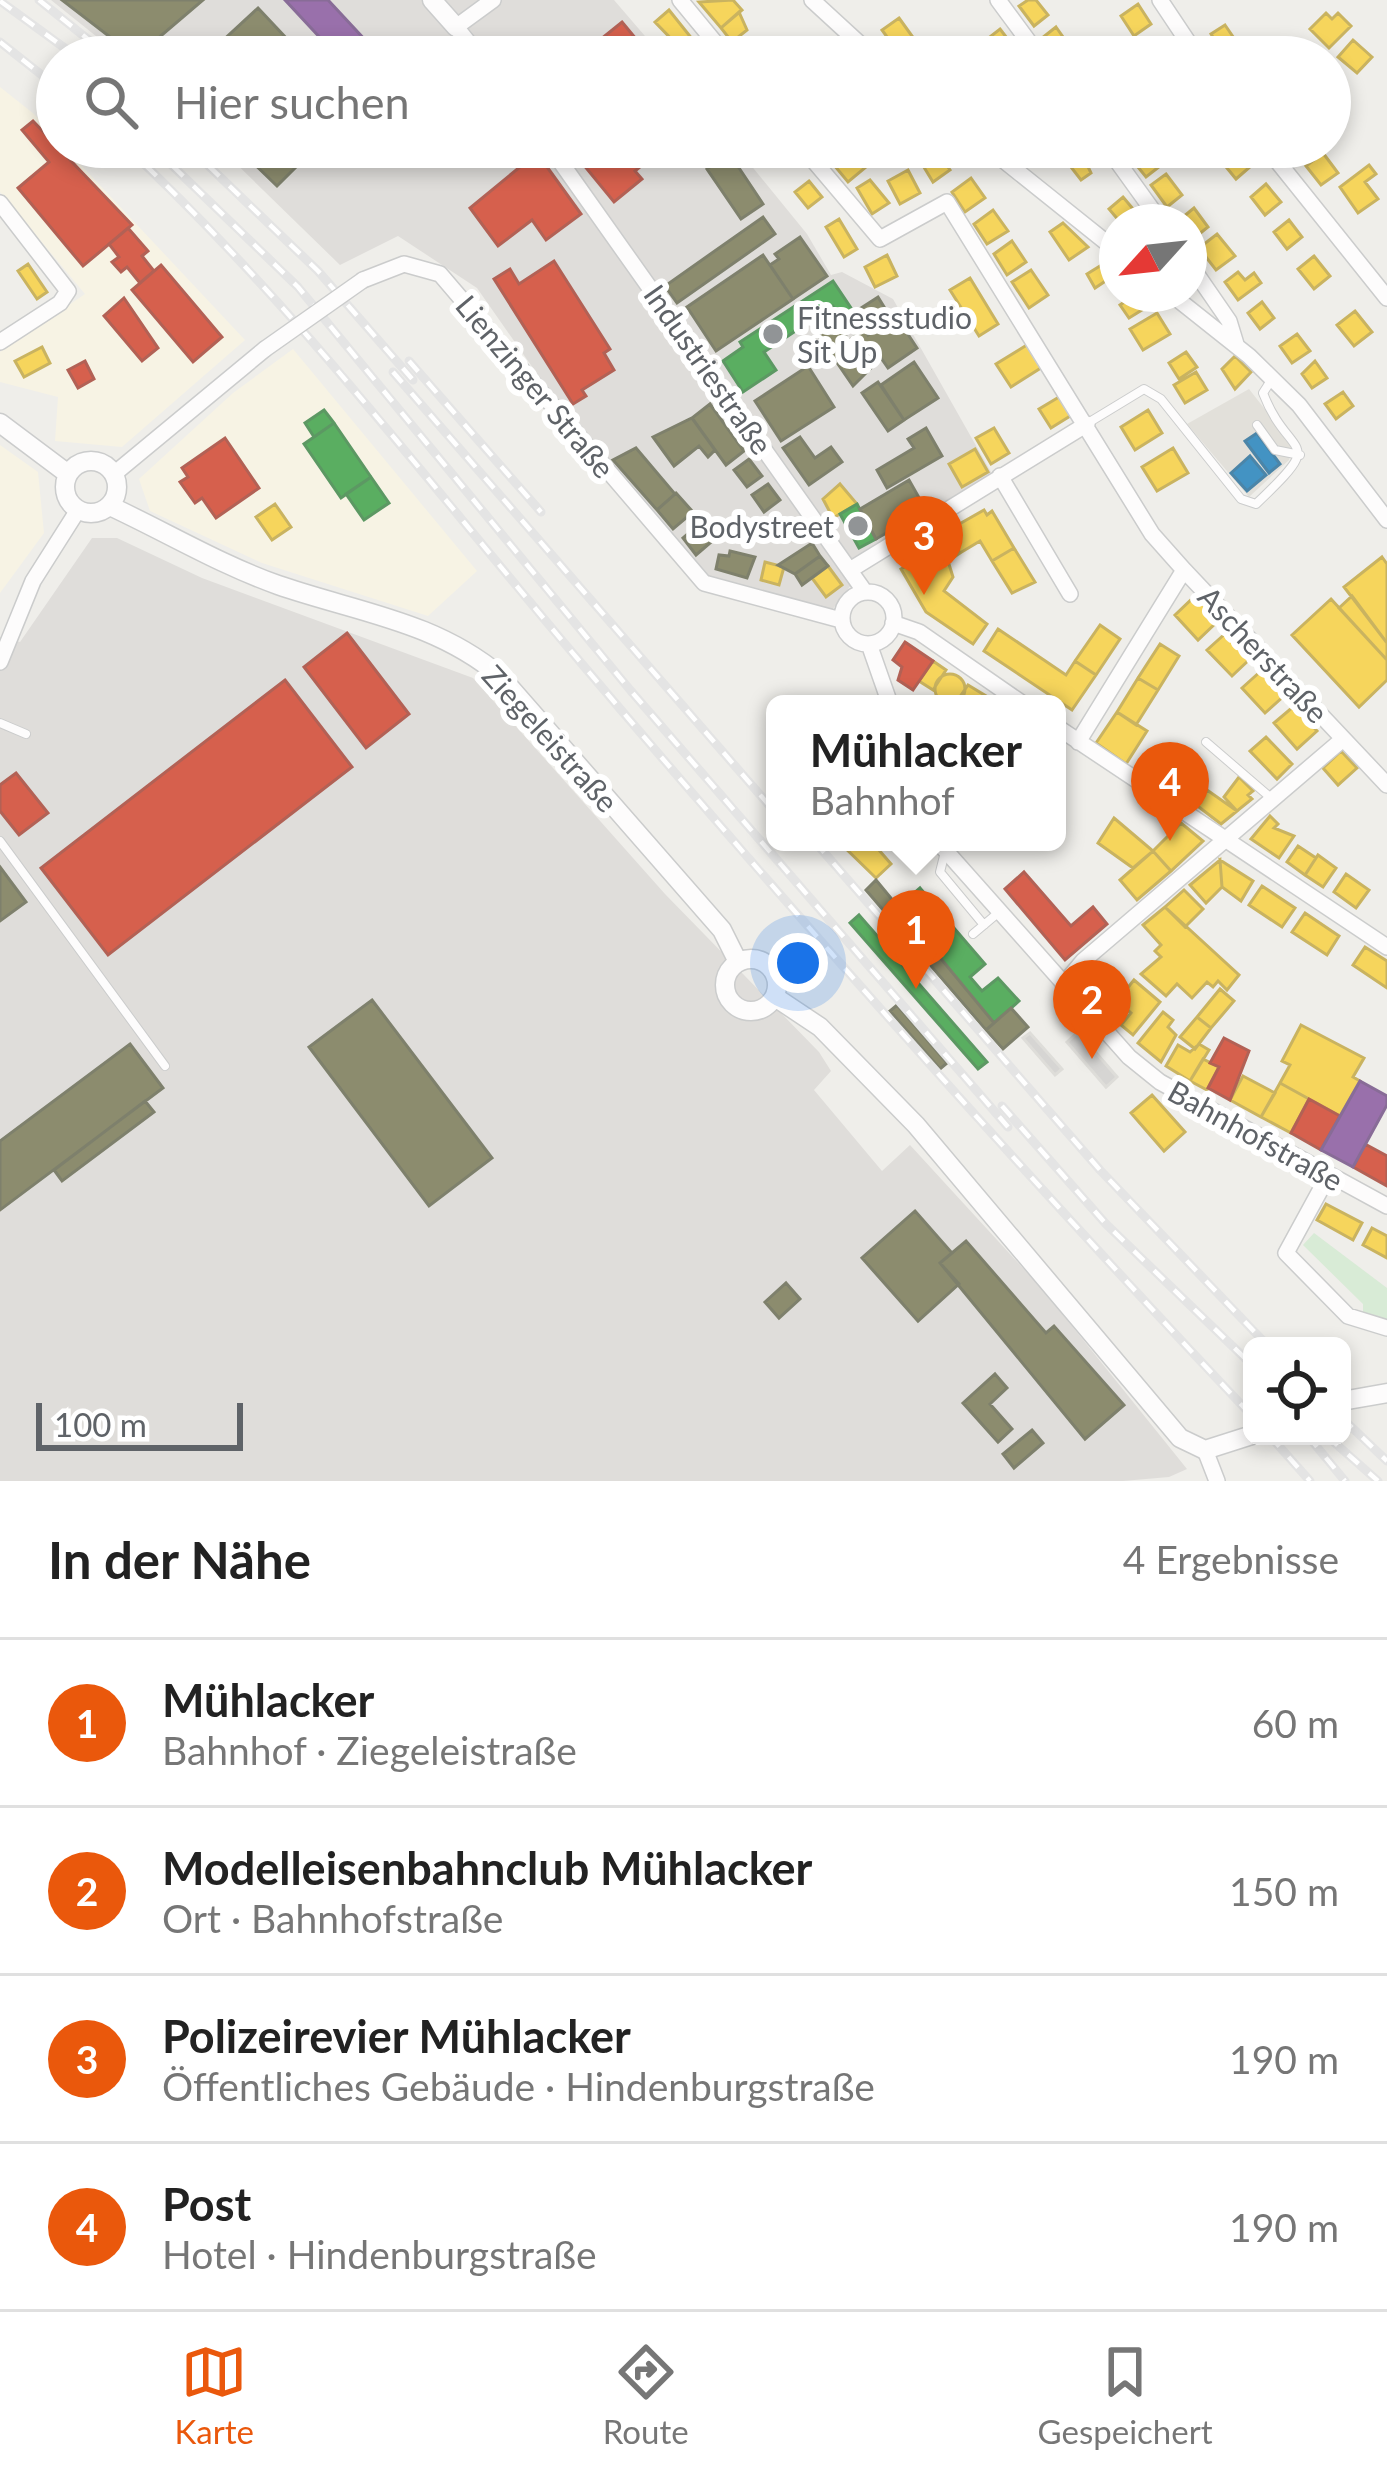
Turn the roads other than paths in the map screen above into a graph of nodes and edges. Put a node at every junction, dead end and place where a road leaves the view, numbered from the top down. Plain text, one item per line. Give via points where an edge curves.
1 (432, 0) edge
2 (493, 0) edge
3 (680, 0) edge
4 (812, 0) edge
5 (998, 0) edge
6 (1160, 0) edge
7 (456, 27) junction
8 (463, 36) edge
9 (710, 36) edge
10 (851, 36) edge
11 (1025, 36) edge
12 (1184, 36) edge
13 (565, 168) edge
14 (820, 168) edge
15 (1013, 168) edge
16 (1122, 168) edge
17 (1283, 168) edge
18 (0, 203) edge
19 (1148, 204) edge
20 (1099, 237) edge
21 (1207, 289) edge
22 (1387, 298) edge
23 (1194, 312) edge
24 (0, 342) edge
25 (1236, 344) junction
26 (1273, 377) junction
27 (0, 423) edge
28 (1087, 424) junction
29 (1257, 425) dead end
30 (1300, 455) junction
31 (114, 473) junction
32 (68, 474) junction
33 (1000, 476) junction
34 (110, 506) junction
35 (78, 511) junction
36 (1387, 520) edge
37 (850, 570) junction
38 (1184, 570) junction
39 (865, 592) junction
40 (1070, 594) dead end
41 (6, 617) edge
42 (842, 620) junction
43 (893, 623) junction
44 (869, 644) junction
45 (0, 662) edge
46 (887, 695) edge
47 (1010, 695) edge
48 (0, 723) edge
49 (1066, 733) edge
50 (26, 734) dead end
51 (1343, 739) junction
52 (1078, 742) junction
53 (1206, 742) dead end
54 (1387, 785) edge
55 (1271, 798) junction
56 (1224, 840) junction
57 (0, 841) edge
58 (942, 851) edge
59 (946, 851) edge
60 (998, 914) junction
61 (984, 925) junction
62 (974, 934) dead end
63 (1387, 947) edge
64 (739, 962) junction
65 (1063, 985) junction
66 (775, 997) junction
67 (165, 1066) dead end
68 (1328, 1176) junction
69 (1387, 1206) edge
70 (1387, 1328) edge
71 (1387, 1393) edge
72 (1351, 1399) edge
73 (1243, 1438) edge
74 (1205, 1450) junction
75 (1210, 1479) edge

1 - 7 street
2 - 7 street
3 - 9 street
4 - 10 street
5 - 11 street
6 - 12 street
7 - 8 street
13 - 37 street, Industriestraße
14 - 28 street, Ascherstraße via 880,239 947,202
15 - 20 street
16 - 19 street
17 - 22 street
18 - 24 street via 68,291
21 - 25 street
23 - 25 street
25 - 26 street
26 - 30 lane via 1263,393
26 - 36 street
27 - 32 street
28 - 30 lane via 1144,389 1250,505
28 - 33 street
28 - 38 street, Ascherstraße via 1152,535
29 - 30 lane via 1275,450
31 - 32 street via 91,460
31 - 34 street
31 - 42 street, Lienzinger Straße, bridge via 265,349 363,280 404,264 440,274 704,583
32 - 35 street via 64,490
33 - 37 street
33 - 40 street
34 - 35 street
34 - 64 street, Ziegeleistraße via 274,584 417,625 473,654 722,930
35 - 41 street
37 - 39 street, Industriestraße
38 - 51 street, Ascherstraße
38 - 52 street
39 - 42 street via 845,604
39 - 43 street via 887,600
41 - 45 street
42 - 44 street via 853,640
43 - 44 street
43 - 47 street
44 - 46 street
48 - 50 lane
49 - 52 street
51 - 54 street, Ascherstraße
51 - 55 street
52 - 56 street
53 - 55 lane
55 - 56 street
56 - 63 street
56 - 65 street
57 - 67 lane
58 - 61 lane via 940,872
59 - 60 street, Bahnhofstraße
60 - 61 lane
60 - 65 street, Bahnhofstraße
61 - 62 lane
64 - 66 street, Ziegeleistraße via 770,966
64 - 66 street, Ziegeleistraße via 727,975 730,1002 754,1012
65 - 68 street, Bahnhofstraße via 1160,1082
66 - 74 street, Ziegeleistraße via 820,1027 888,1096 1170,1429
68 - 69 street, Bahnhofstraße
68 - 70 street via 1286,1253 1348,1316
71 - 72 street
73 - 74 street
74 - 75 street

